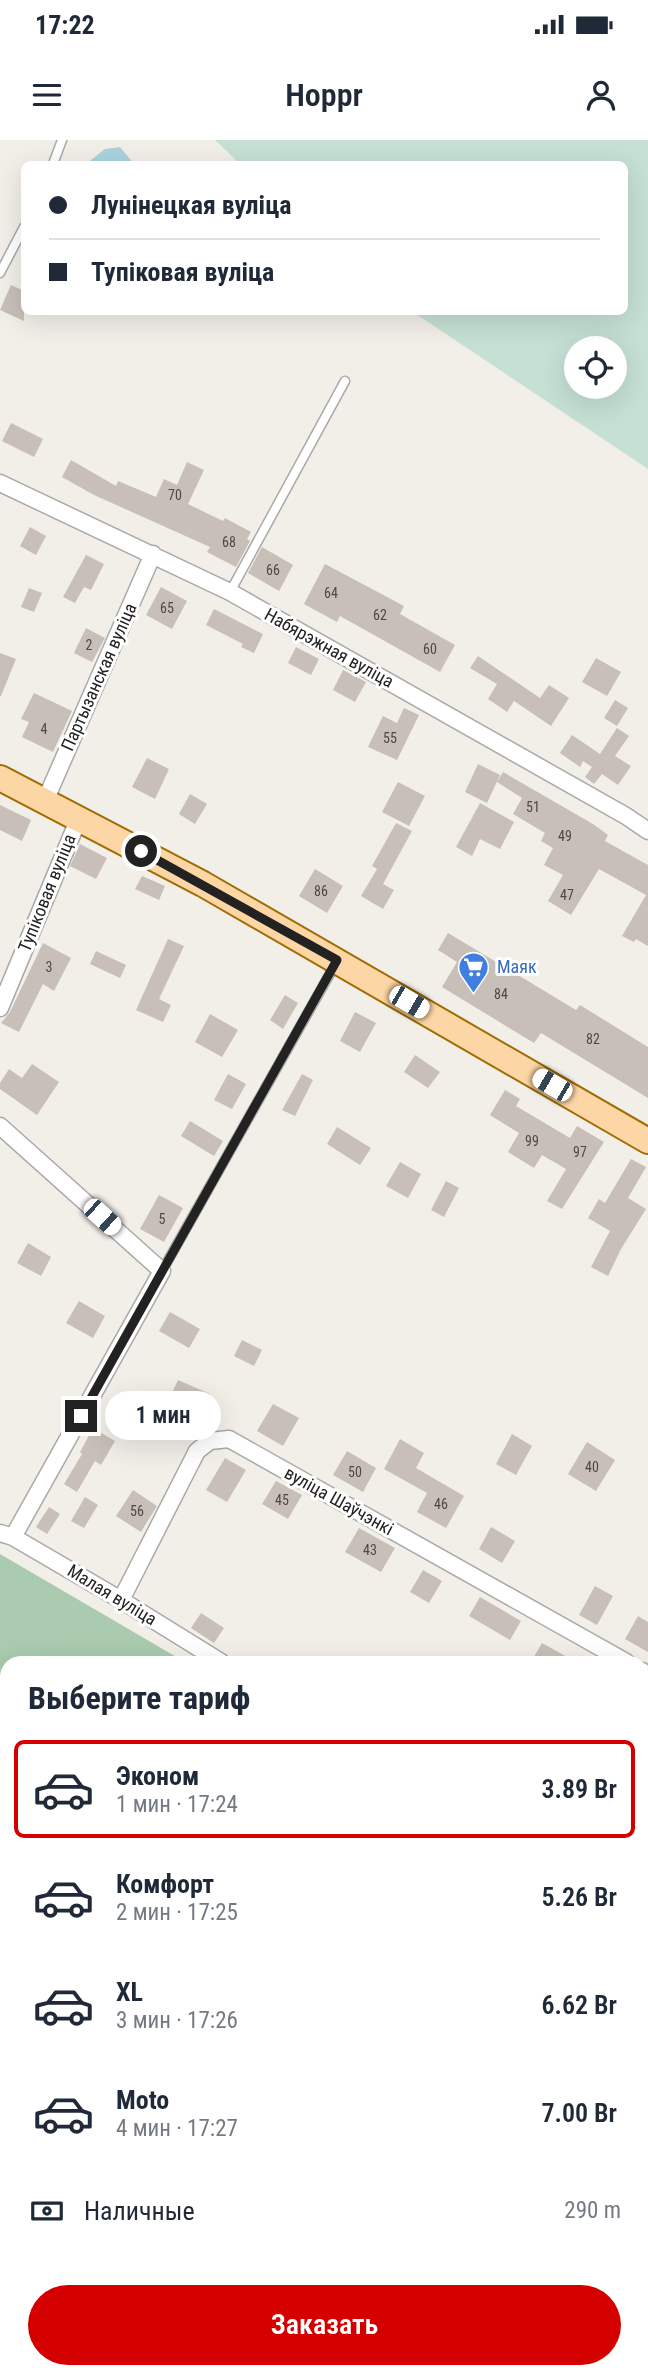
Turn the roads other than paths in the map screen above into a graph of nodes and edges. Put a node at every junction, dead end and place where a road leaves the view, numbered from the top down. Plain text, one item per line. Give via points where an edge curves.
1 (62, 140) edge
2 (54, 161) edge
3 (21, 233) edge
4 (0, 274) edge
5 (345, 381) dead end
6 (0, 483) edge
7 (153, 554) junction
8 (230, 592) junction
9 (1, 780) edge
10 (45, 801) junction
11 (79, 818) junction
12 (648, 831) edge
13 (337, 960) junction
14 (0, 1008) edge
15 (0, 1126) edge
16 (648, 1141) edge
17 (162, 1271) junction
18 (7, 1535) edge
19 (121, 1600) junction
20 (211, 1656) edge
21 (615, 1656) edge

1 - 2 lane
3 - 4 lane
5 - 8 lane
6 - 7 street, Набярэжная вуліца
7 - 8 street, Набярэжная вуліца
7 - 10 street, Партызанская вуліца
8 - 12 street, Набярэжная вуліца
9 - 10 main road
10 - 11 main road
11 - 13 main road
11 - 14 street, Тупіковая вуліца
13 - 16 main road
13 - 17 lane
15 - 17 street
17 - 18 street
18 - 19 street, Малая вуліца
19 - 20 street, Малая вуліца
19 - 21 street, вуліца Шаўчэнкі via 197,1451 210,1441 229,1439

